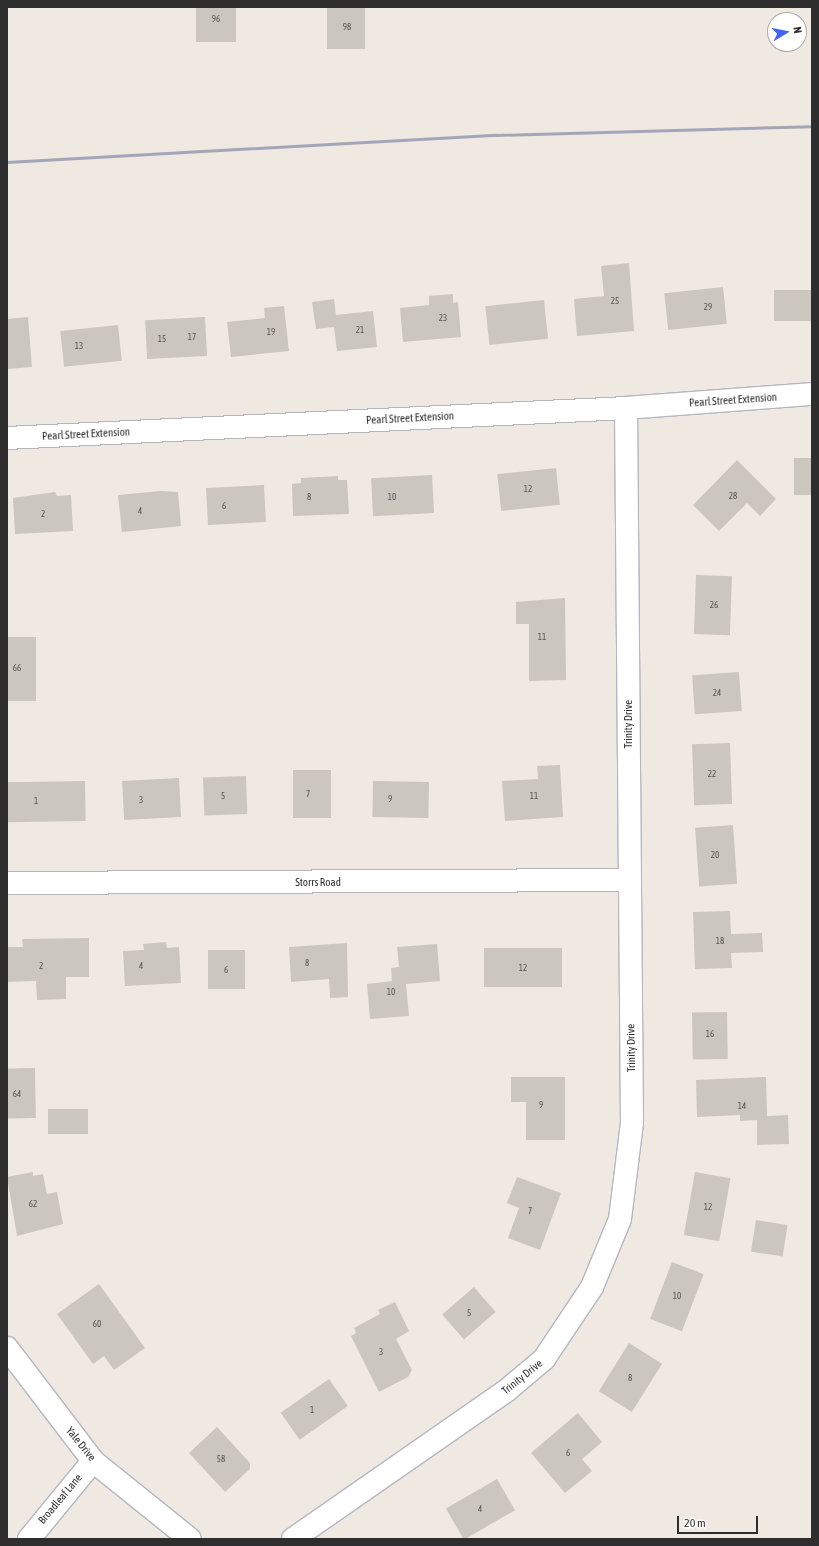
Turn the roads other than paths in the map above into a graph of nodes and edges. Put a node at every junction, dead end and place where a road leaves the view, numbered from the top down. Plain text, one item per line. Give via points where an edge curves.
1 (812, 394) edge
2 (626, 408) junction
3 (7, 438) edge
4 (629, 880) junction
5 (7, 883) edge
6 (7, 1348) edge
7 (93, 1461) junction
8 (29, 1539) edge
9 (190, 1539) edge
10 (293, 1539) edge

1 - 2 street, Pearl Street Extension
2 - 3 street, Pearl Street Extension
2 - 4 street, Trinity Drive
4 - 5 street, Storrs Road
4 - 10 street, Trinity Drive via 632,1124 620,1219 592,1287 573,1319 539,1364 506,1391
6 - 7 street, Yale Drive
7 - 8 street, Broadleaf Lane
7 - 9 street, Yale Drive

